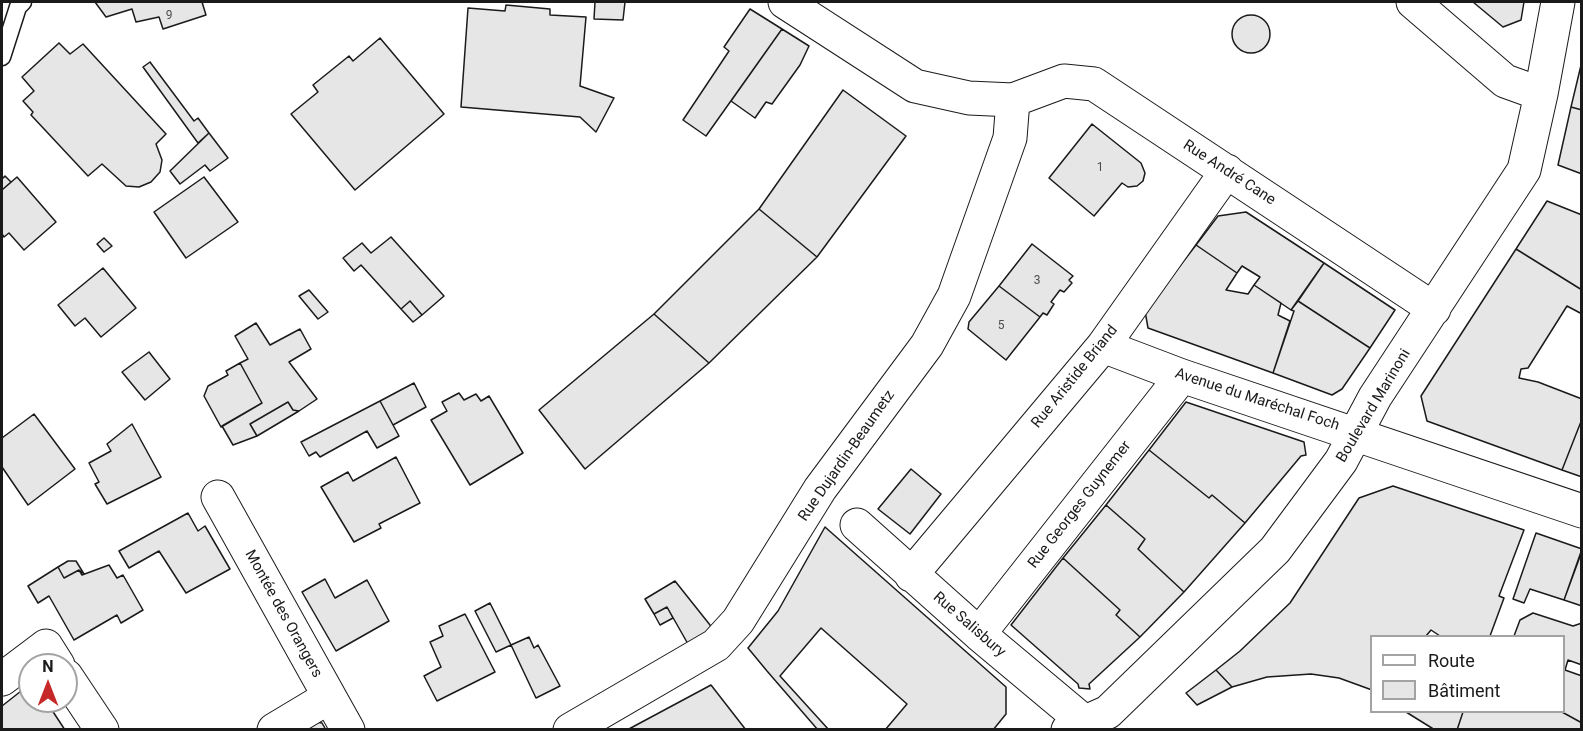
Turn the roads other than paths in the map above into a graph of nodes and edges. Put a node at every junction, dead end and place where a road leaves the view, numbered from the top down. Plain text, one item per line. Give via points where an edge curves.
1 (23, 2) edge
2 (785, 2) edge
3 (1413, 2) edge
4 (1558, 2) edge
5 (2, 57) edge
6 (1541, 94) junction
7 (1013, 99) junction
8 (1227, 171) junction
9 (1434, 309) junction
10 (1103, 346) junction
11 (1182, 376) junction
12 (1356, 433) junction
13 (218, 497) dead end
14 (1581, 511) edge
15 (857, 525) dead end
16 (911, 575) junction
17 (979, 634) junction
18 (37, 653) edge
19 (50, 653) edge
20 (18, 667) edge
21 (2, 679) edge
22 (78, 694) edge
23 (329, 697) junction
24 (1075, 725) edge
25 (102, 729) edge
26 (274, 729) edge
27 (348, 729) edge
28 (570, 729) edge

1 - 5 lane
2 - 7 street via 915,86 969,98
3 - 6 street via 1505,81
4 - 6 street, Boulevard Marinoni
6 - 9 street, Boulevard Marinoni via 1524,170
7 - 8 street, Rue André Cane via 1064,81 1094,84
7 - 28 street, Rue Dujardin-Beaumetz via 1010,138 954,296 927,345 820,489 738,621 716,645
8 - 9 street, Rue André Cane
8 - 10 street, Rue Aristide Briand
9 - 12 street, Boulevard Marinoni via 1375,397
10 - 11 street, Avenue du Maréchal Foch
10 - 16 street, Rue Aristide Briand
11 - 12 street, Avenue du Maréchal Foch
11 - 17 street, Rue Georges Guynemer
12 - 14 street, Avenue du Maréchal Foch
12 - 24 street, Boulevard Marinoni via 1341,461 1275,550 1108,712
13 - 23 street, Montée des Orangers
15 - 16 street, Rue Salisbury
16 - 17 street, Rue Salisbury
17 - 24 street, Rue Salisbury
18 - 19 street via 46,646
20 - 21 street
22 - 25 street
23 - 26 street
23 - 27 street, Montée des Orangers

